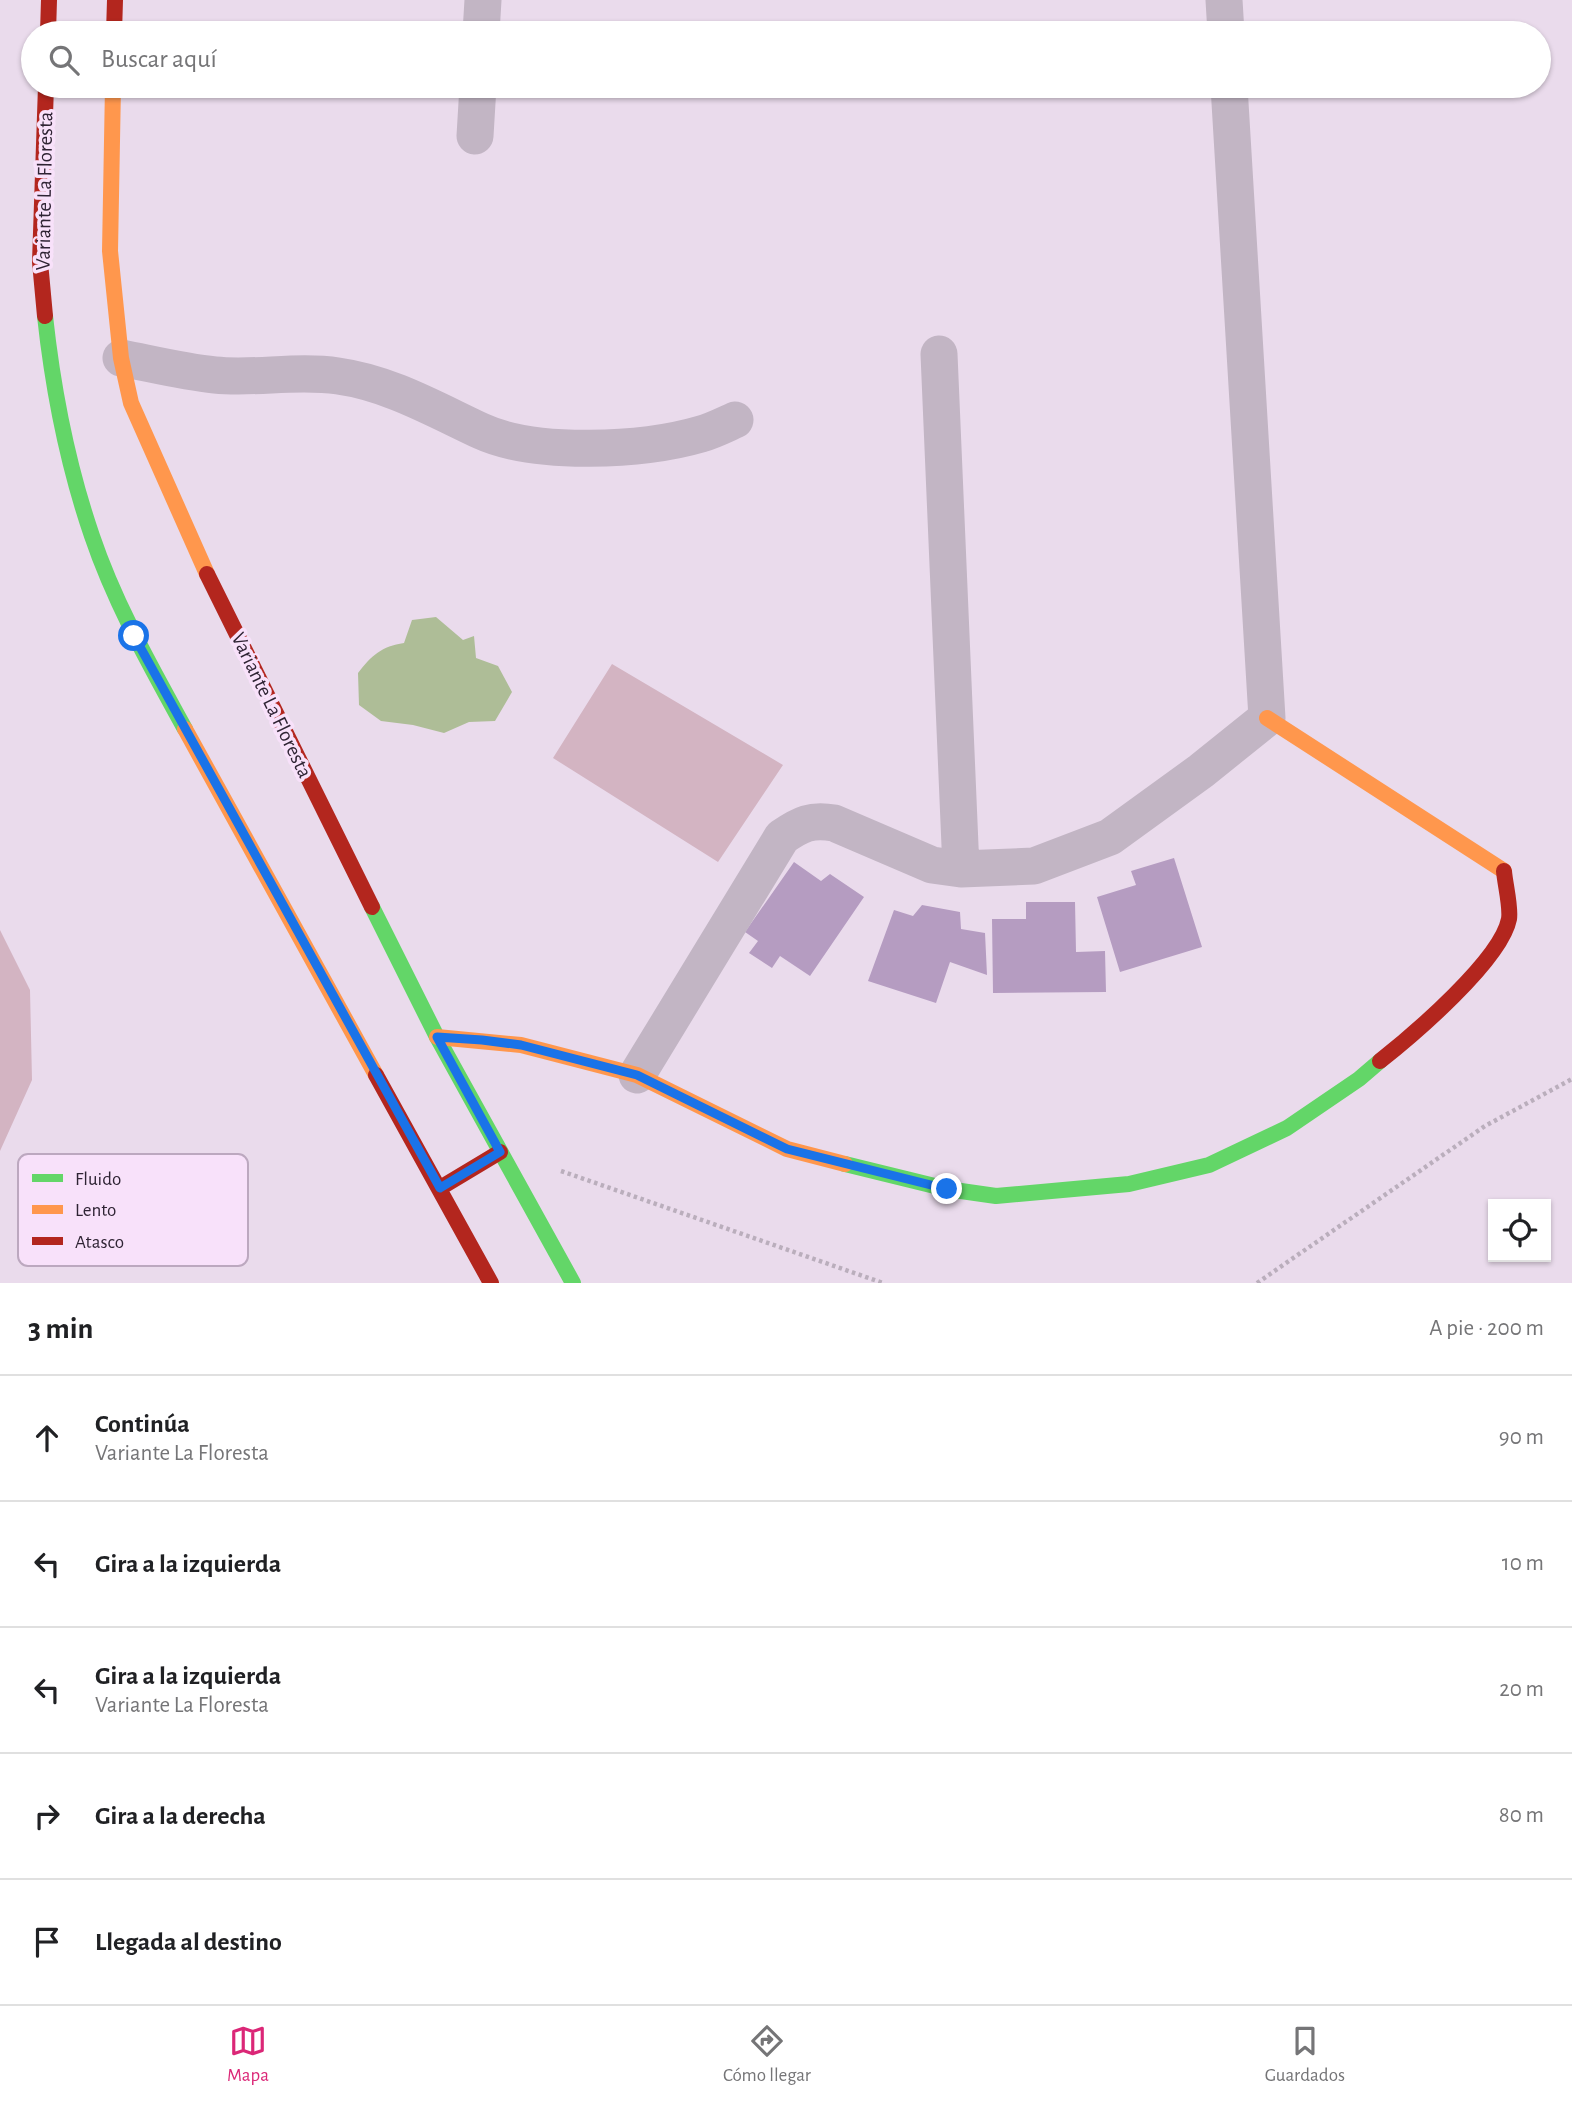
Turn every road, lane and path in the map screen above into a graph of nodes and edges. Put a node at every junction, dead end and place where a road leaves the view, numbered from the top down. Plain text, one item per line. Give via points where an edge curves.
1 (49, 0) edge
2 (114, 0) edge
3 (483, 0) edge
4 (1224, 0) edge
5 (48, 21) edge
6 (114, 21) edge
7 (482, 21) edge
8 (1225, 21) edge
9 (46, 98) edge
10 (113, 98) edge
11 (477, 98) edge
12 (1230, 98) edge
13 (475, 136) dead end
14 (939, 354) dead end
15 (121, 358) junction
16 (735, 420) dead end
17 (1267, 718) junction
18 (961, 869) junction
19 (437, 1037) junction
20 (637, 1075) junction
21 (1572, 1079) edge
22 (500, 1152) junction
23 (440, 1188) junction
24 (491, 1283) edge
25 (573, 1283) edge
26 (883, 1283) edge
27 (1257, 1283) edge

1 - 5 main road
2 - 6 main road
3 - 7 street
4 - 8 street
9 - 23 main road, Variante La Floresta via 40,262 49,354 64,435 92,537 134,636
10 - 15 main road, Variante La Floresta via 110,251
11 - 13 street
12 - 17 street
14 - 18 street
15 - 16 street via 216,375 337,376 395,390 483,432 538,447 654,444 701,434
15 - 19 main road, Variante La Floresta via 131,403 191,542
17 - 18 street via 1110,838 1034,866
17 - 20 main road via 1504,869 1509,919 1493,952 1427,1023 1359,1079 1287,1128 1209,1165 1129,1184 996,1196 947,1189 787,1149
18 - 20 street via 932,865 834,823 817,820 798,826 782,838
19 - 20 main road via 521,1045
19 - 22 main road, Variante La Floresta
21 - 27 path via 1485,1126
22 - 23 main road
22 - 25 main road, Variante La Floresta
22 - 26 path
23 - 24 main road, Variante La Floresta

